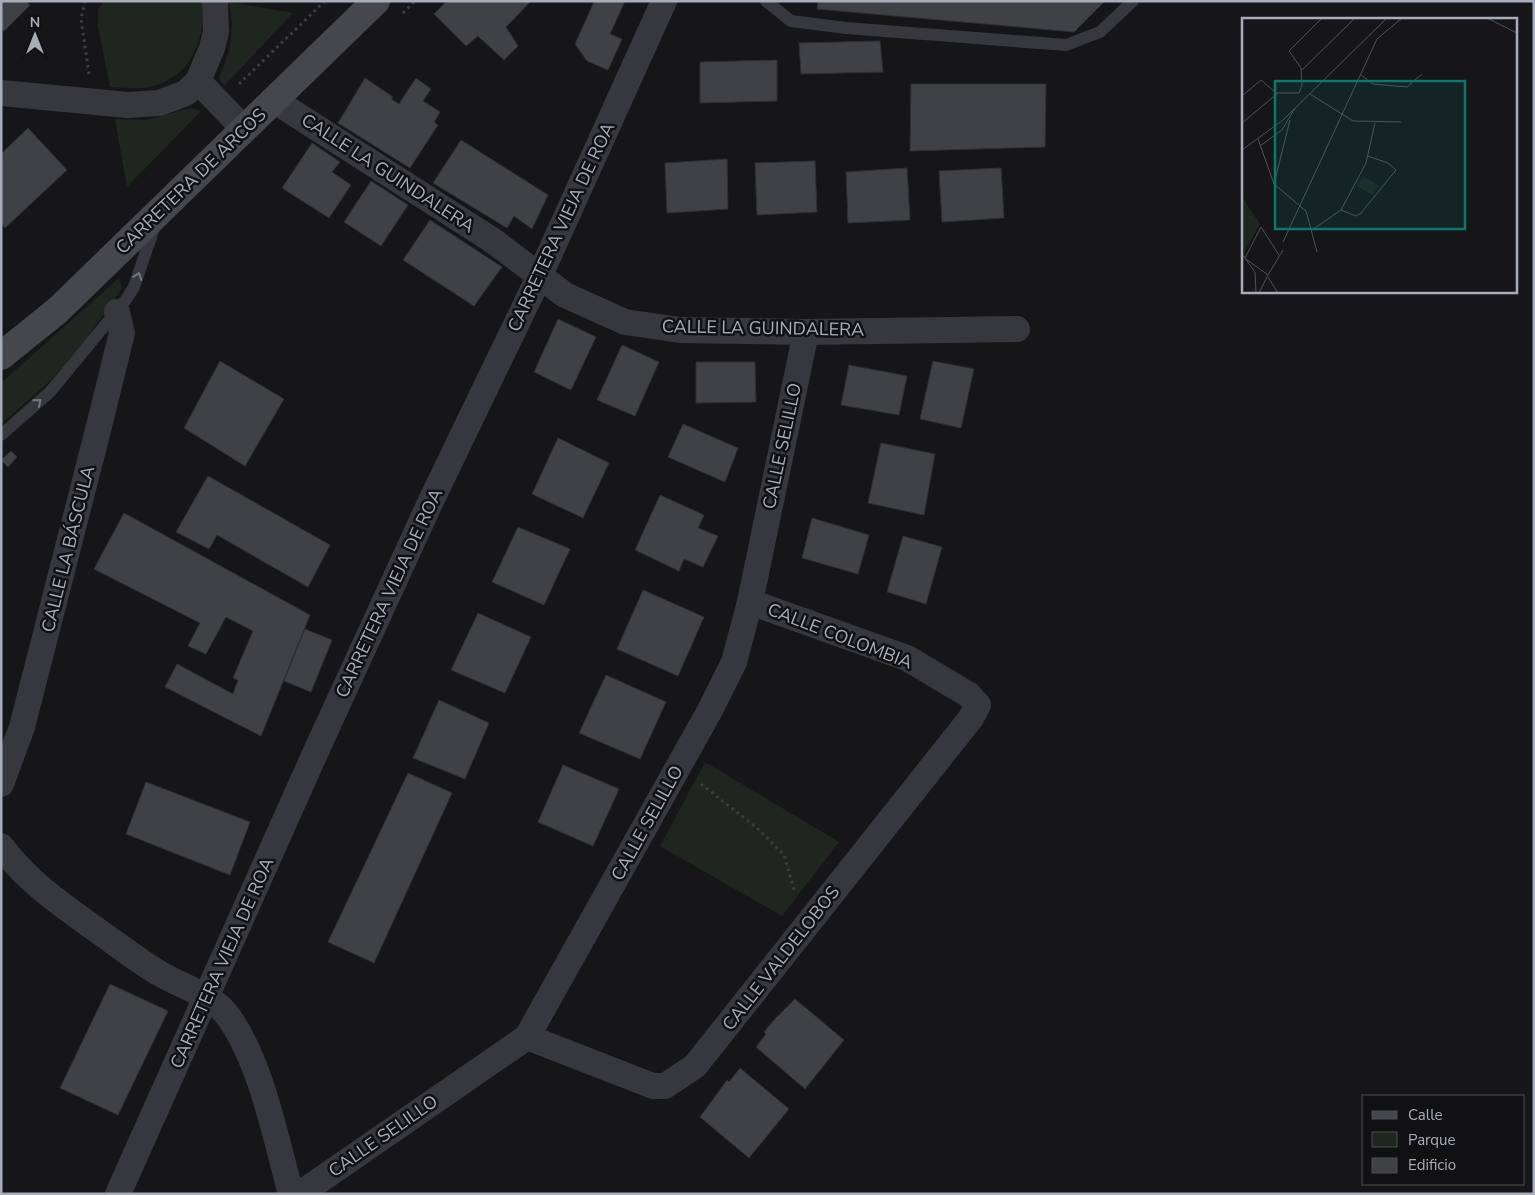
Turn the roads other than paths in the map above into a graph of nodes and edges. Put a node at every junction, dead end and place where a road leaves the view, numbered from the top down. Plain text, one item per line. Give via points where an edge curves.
1 (215, 1) edge
2 (376, 1) edge
3 (664, 1) edge
4 (766, 1) edge
5 (1133, 1) edge
6 (198, 80) junction
7 (10, 94) edge
8 (275, 101) junction
9 (1, 114) edge
10 (244, 130) junction
11 (161, 210) junction
12 (540, 275) junction
13 (117, 312) junction
14 (1017, 328) dead end
15 (806, 332) junction
16 (1, 356) edge
17 (1, 434) edge
18 (750, 602) junction
19 (978, 705) joint
20 (1, 784) edge
21 (1, 846) edge
22 (208, 997) junction
23 (527, 1037) junction
24 (120, 1192) edge
25 (291, 1194) edge
26 (300, 1194) edge

1 - 6 street via 216,32
2 - 8 street, CARRETERA DE ARCOS
3 - 12 street, CARRETERA VIEJA DE ROA
4 - 5 lane via 791,21 1066,45 1100,32
6 - 7 street via 186,93 159,103 128,105
6 - 10 street
7 - 9 street
8 - 10 street, CARRETERA DE ARCOS
8 - 12 street, CALLE LA GUINDALERA via 492,240
10 - 11 street, CARRETERA DE ARCOS
13 -> 11 lane via 134,287
11 - 16 street, CARRETERA DE ARCOS via 58,310
12 - 15 street, CALLE LA GUINDALERA via 565,295 625,322 680,330
12 - 22 street, CARRETERA VIEJA DE ROA via 317,749
17 -> 13 lane via 50,392
13 - 20 street, CALLE LA BÁSCULA via 122,333 98,434 22,727
14 - 15 street, CALLE LA GUINDALERA
15 - 18 street, CALLE SELILLO
18 - 19 street, CALLE COLOMBIA via 908,658 969,694
18 - 23 street, CALLE SELILLO via 734,662
19 - 23 street, CALLE VALDELOBOS via 971,718 695,1066 666,1086 653,1086
21 - 22 street via 14,864 52,898 155,971
22 - 24 street, CARRETERA VIEJA DE ROA
22 - 25 street via 229,1017 246,1047 269,1112
23 - 26 street, CALLE SELILLO

